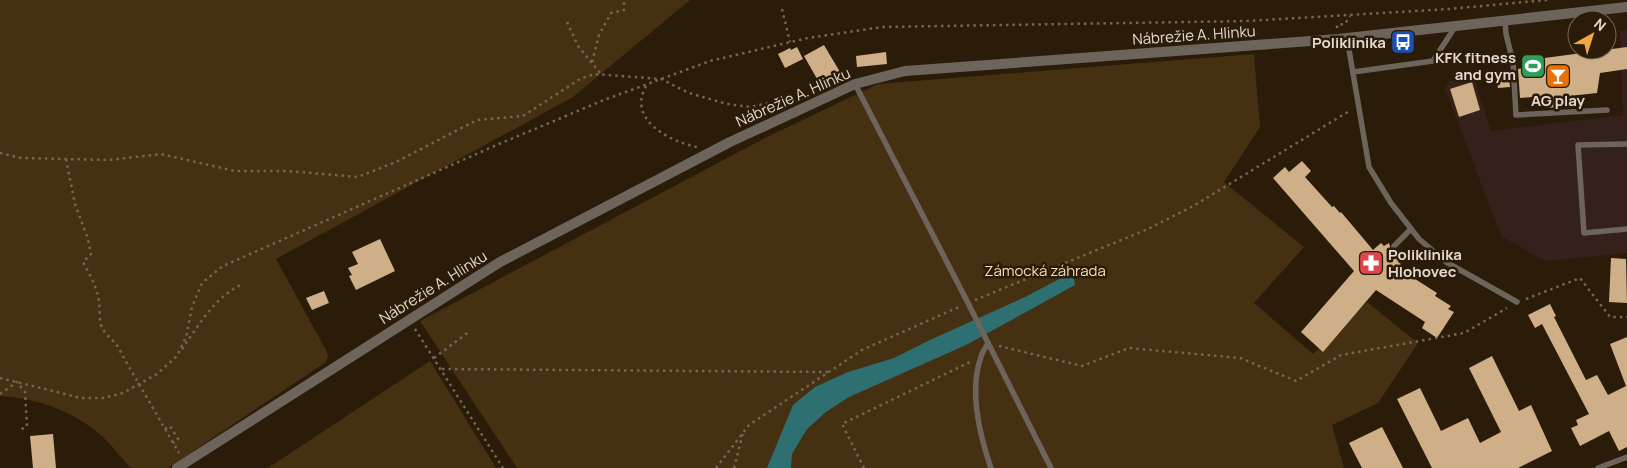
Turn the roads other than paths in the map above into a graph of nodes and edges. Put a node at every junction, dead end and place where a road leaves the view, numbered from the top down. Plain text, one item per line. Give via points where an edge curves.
1 (1627, 7) edge
2 (1505, 21) junction
3 (1455, 27) junction
4 (1347, 38) junction
5 (1353, 72) junction
6 (855, 84) junction
7 (1608, 110) dead end
8 (1627, 144) edge
9 (1411, 229) junction
10 (1627, 229) edge
11 (1394, 246) dead end
12 (1517, 302) road end
13 (987, 341) junction
14 (1627, 457) edge
15 (177, 468) edge
16 (991, 468) edge
17 (1051, 468) edge
18 (1598, 468) edge

1 - 2 street, Nábrežie A. Hlinku
2 - 3 street, Nábrežie A. Hlinku
2 - 7 lane via 1513,62 1516,115
3 - 4 street, Nábrežie A. Hlinku
3 - 5 lane via 1433,61
4 - 5 lane
4 - 6 street, Nábrežie A. Hlinku via 905,71
5 - 9 lane via 1369,167
6 - 13 lane
6 - 15 street, Nábrežie A. Hlinku via 713,150 500,262
8 - 10 lane via 1578,145 1584,233
9 - 11 lane
9 - 12 lane via 1446,262
13 - 16 lane via 980,357 976,387 979,425
13 - 17 lane
14 - 18 lane

